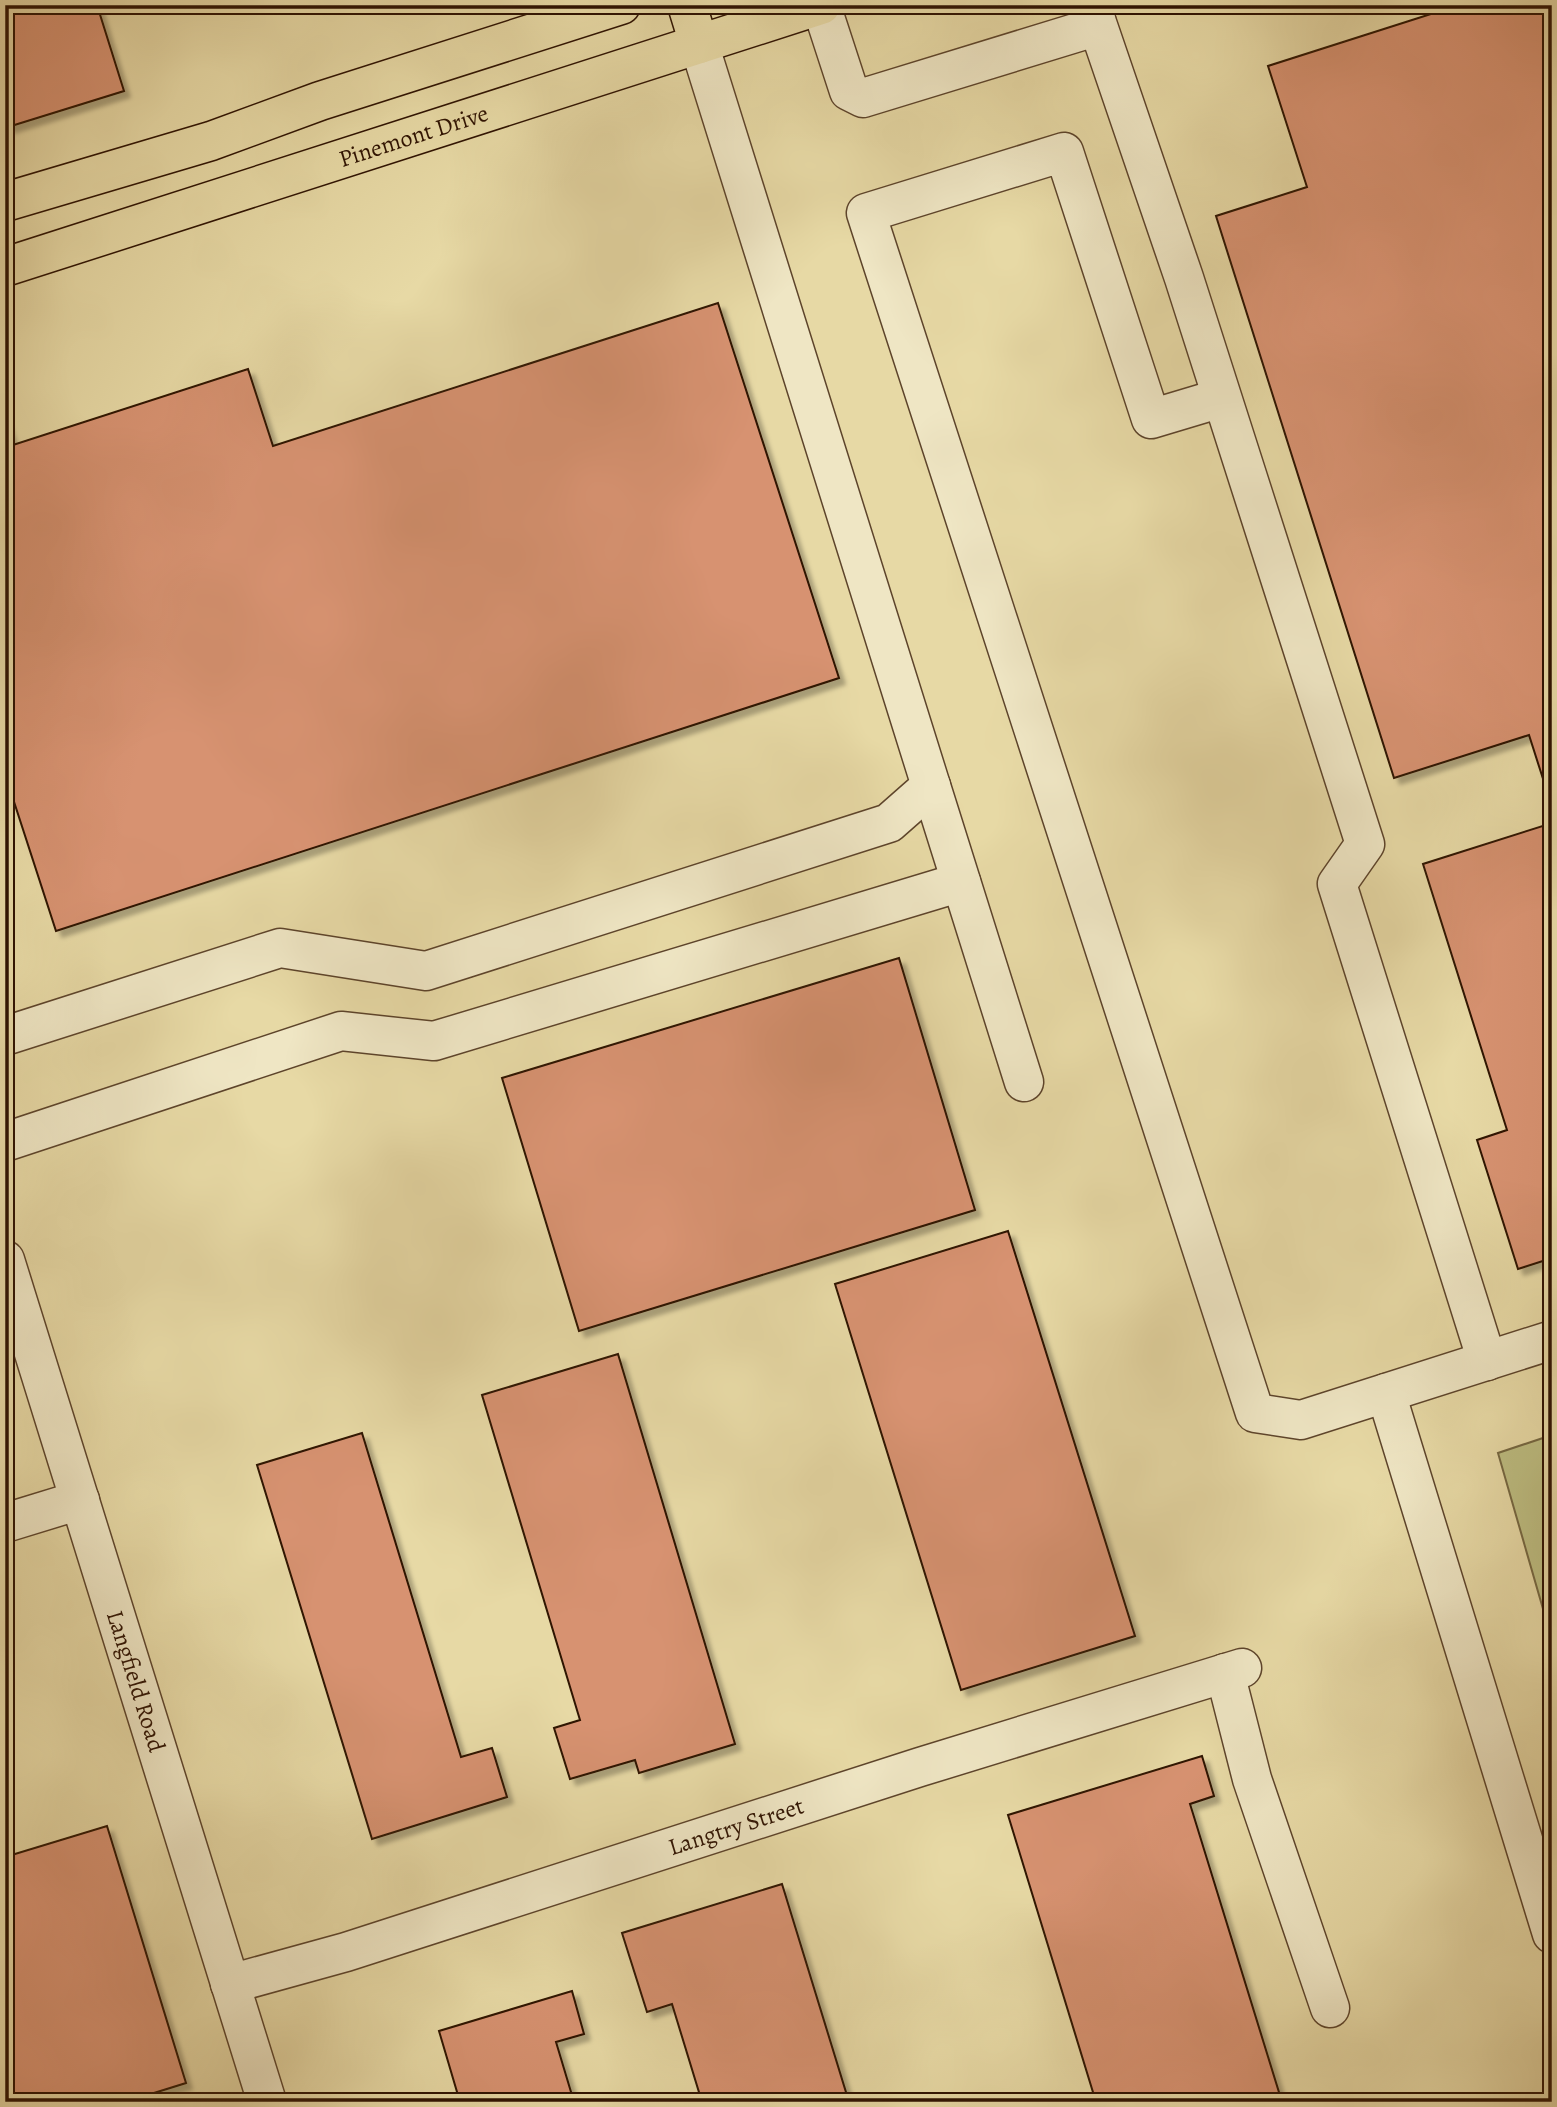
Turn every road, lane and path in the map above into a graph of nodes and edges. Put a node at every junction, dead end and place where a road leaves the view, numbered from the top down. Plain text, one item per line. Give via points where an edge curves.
1 (621, 5) edge
2 (688, 5) edge
3 (821, 5) edge
4 (1093, 13) edge
5 (699, 44) junction
6 (5, 202) edge
7 (5, 267) edge
8 (1221, 398) junction
9 (931, 786) junction
10 (961, 882) junction
11 (5, 1036) edge
12 (1024, 1082) dead end
13 (5, 1142) edge
14 (5, 1260) edge
15 (1552, 1340) edge
16 (1487, 1361) junction
17 (1386, 1393) junction
18 (80, 1500) junction
19 (5, 1523) edge
20 (1552, 1934) edge
21 (230, 1984) junction
22 (1330, 2008) dead end
23 (260, 2100) edge

1 - 6 main road via 320,101 211,141
2 - 5 main road
3 - 4 street via 849,91 863,98 1085,30
3 - 5 main road, Pinemont Drive
4 - 8 street
5 - 7 main road, Pinemont Drive
5 - 9 street
8 - 16 street via 1365,844 1338,884
8 - 17 street via 1151,419 1064,152 866,213 1255,1413 1301,1420
9 - 10 street
9 - 11 street via 889,823 426,971 280,948
10 - 12 street
10 - 13 street via 434,1041 341,1031
14 - 18 street, Langfield Road
15 - 16 street
16 - 17 street
17 - 20 street
18 - 19 street
18 - 21 street, Langfield Road
21 - 22 street, Langtry Street via 346,1952 1233,1670 1252,1779
21 - 23 street, Langfield Road

